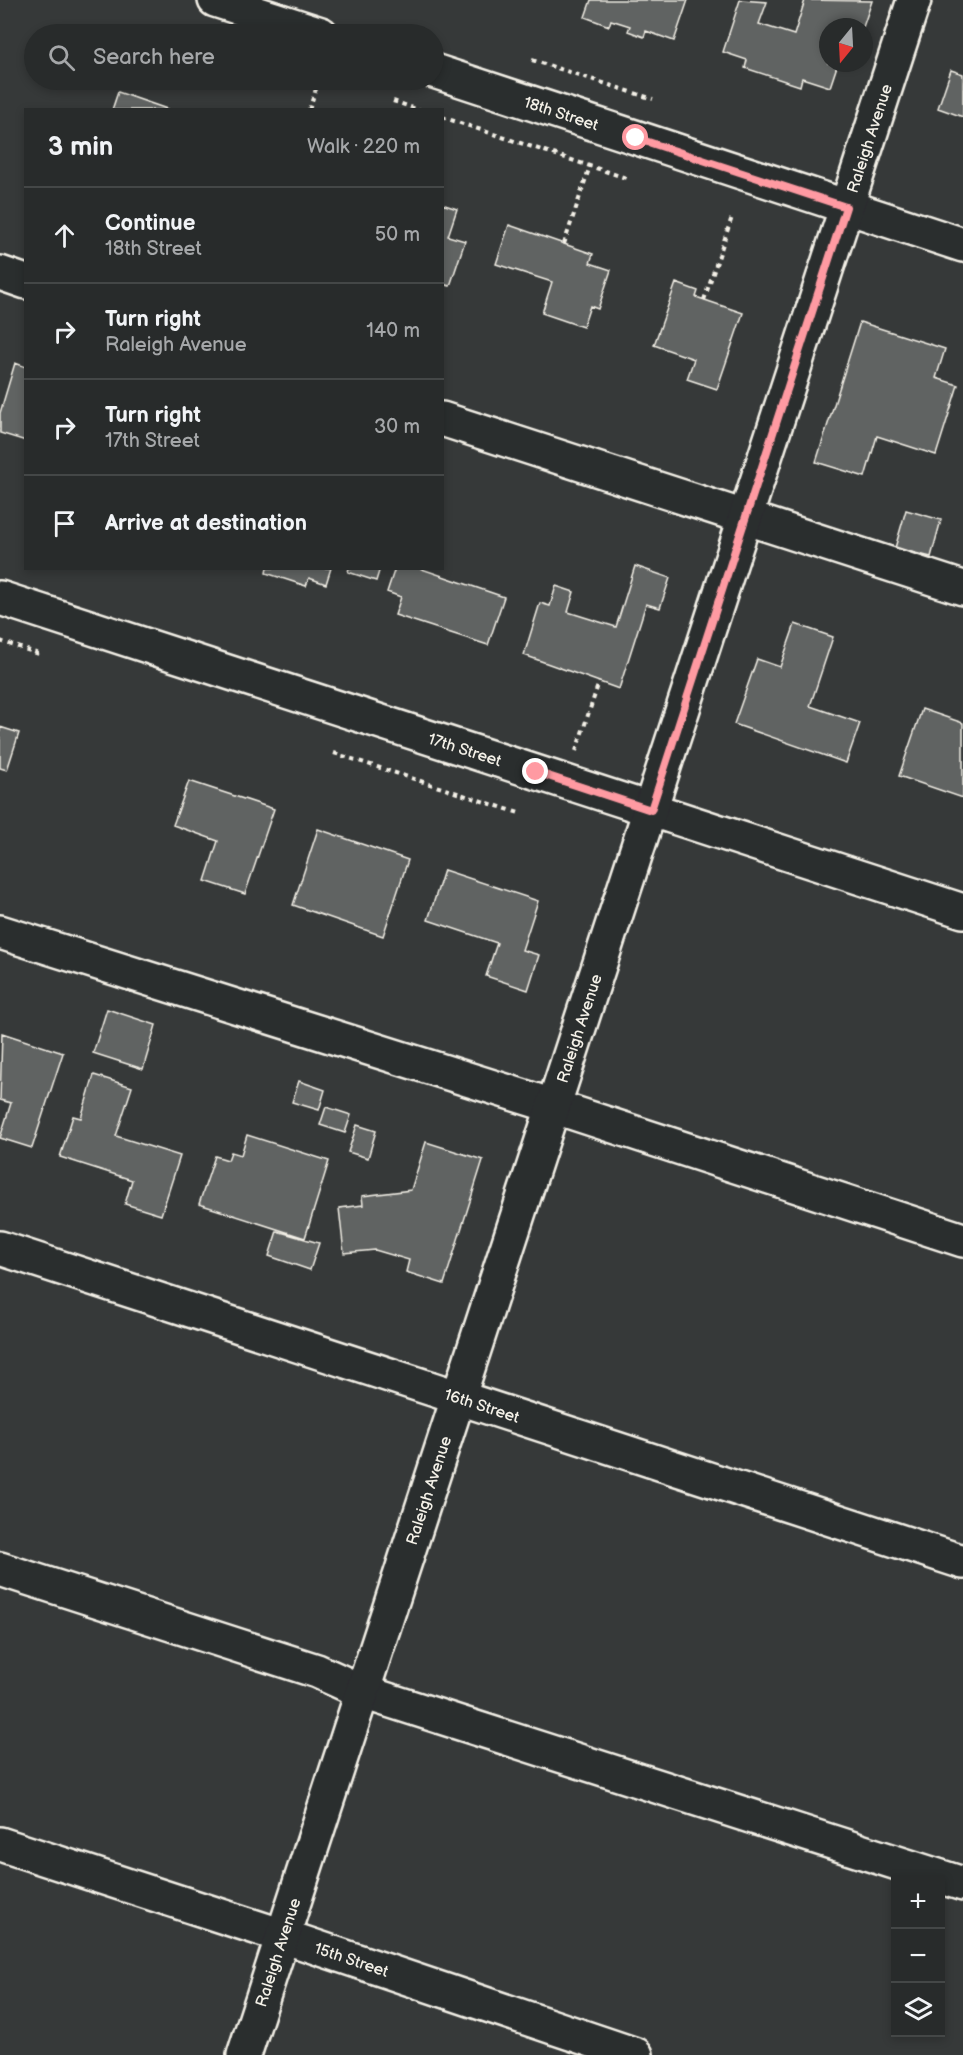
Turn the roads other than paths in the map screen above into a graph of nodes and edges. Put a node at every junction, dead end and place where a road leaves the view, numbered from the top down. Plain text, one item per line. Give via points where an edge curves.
1 (215, 0) edge
2 (914, 0) edge
3 (250, 5) edge
4 (297, 24) edge
5 (444, 74) edge
6 (846, 207) junction
7 (963, 245) edge
8 (0, 273) edge
9 (24, 281) edge
10 (444, 420) edge
11 (745, 518) junction
12 (963, 588) edge
13 (0, 598) edge
14 (651, 810) junction
15 (963, 911) edge
16 (0, 932) edge
17 (554, 1107) junction
18 (963, 1240) edge
19 (0, 1248) edge
20 (460, 1398) junction
21 (963, 1562) edge
22 (0, 1569) edge
23 (363, 1692) junction
24 (0, 1844) edge
25 (963, 1884) edge
26 (283, 1936) junction
27 (244, 2055) edge
28 (636, 2055) edge

1 - 3 street
2 - 6 street, Raleigh Avenue
3 - 4 street
5 - 6 street, 18th Street
6 - 7 street, 18th Street
6 - 11 street, Raleigh Avenue
8 - 9 street
10 - 11 street
11 - 12 street
11 - 14 street, Raleigh Avenue
13 - 14 street, 17th Street
14 - 15 street, 17th Street
14 - 17 street, Raleigh Avenue
16 - 17 street
17 - 18 street
17 - 20 street, Raleigh Avenue
19 - 20 street, 16th Street
20 - 21 street, 16th Street
20 - 23 street, Raleigh Avenue
22 - 23 street via 317,1671
23 - 25 street
23 - 26 street, Raleigh Avenue
24 - 26 street, 15th Street
26 - 27 street, Raleigh Avenue
26 - 28 street, 15th Street

